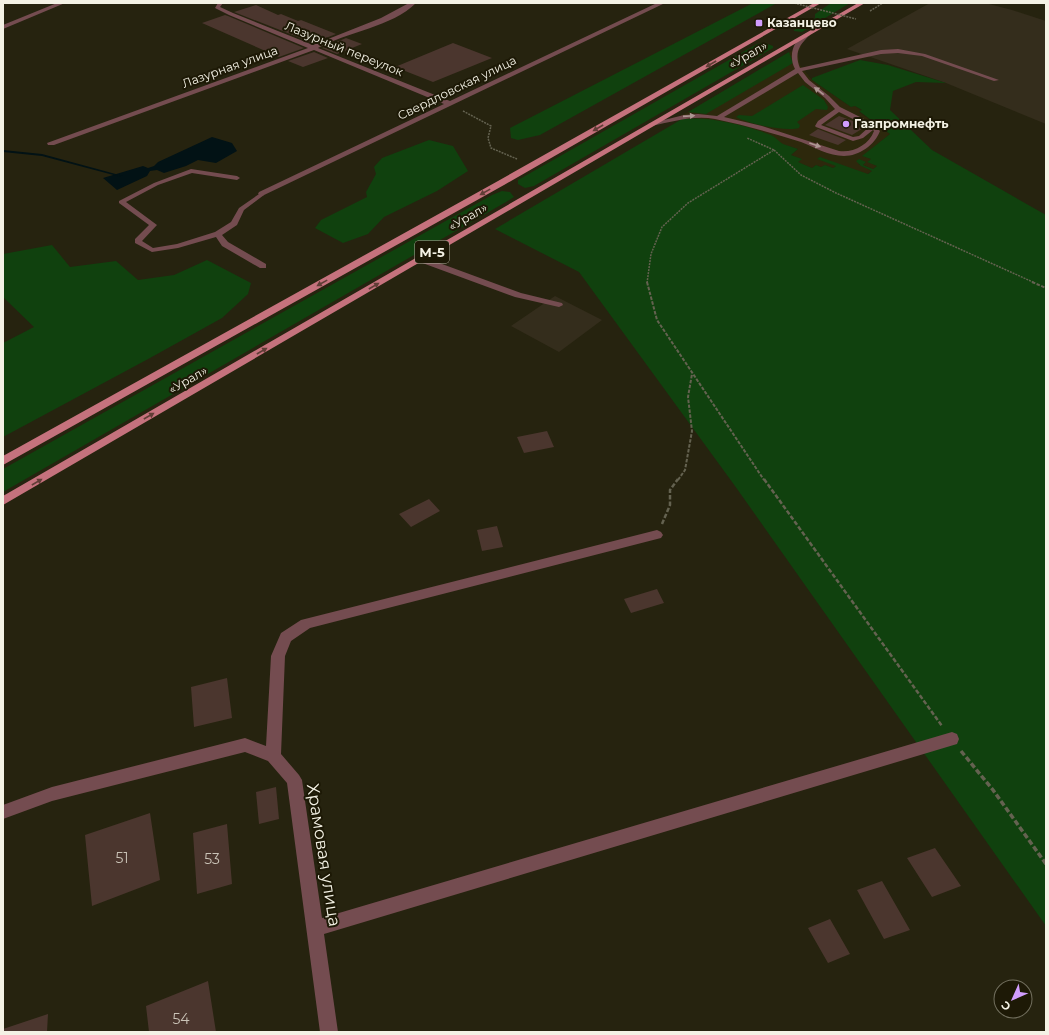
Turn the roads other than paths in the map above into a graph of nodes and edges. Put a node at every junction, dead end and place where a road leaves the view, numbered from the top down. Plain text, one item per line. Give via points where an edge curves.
1 (62, 3) edge
2 (221, 3) edge
3 (413, 3) edge
4 (662, 3) edge
5 (818, 3) edge
6 (862, 3) edge
7 (231, 14) joint
8 (3, 27) edge
9 (807, 35) junction
10 (312, 49) junction
11 (798, 70) junction
12 (996, 80) dead end
13 (450, 104) junction
14 (838, 109) junction
15 (718, 118) junction
16 (651, 124) junction
17 (873, 127) junction
18 (51, 143) dead end
19 (237, 178) dead end
20 (262, 194) joint
21 (218, 234) junction
22 (420, 259) junction
23 (263, 266) dead end
24 (559, 305) dead end
25 (3, 461) edge
26 (3, 501) edge
27 (656, 535) road end
28 (952, 739) road end
29 (273, 756) junction
30 (3, 812) edge
31 (316, 928) junction
32 (330, 1032) edge

1 - 8 street
2 - 7 lane via 217,7
3 - 10 street, Лазурная улица via 352,32 320,43
4 - 13 street, Свердловская улица
5 -> 25 main road, «Урал» / М-5
6 - 9 main road, «Урал» / М-5
7 - 10 street, Лазурный переулок
9 - 11 lane via 798,44 794,55
9 - 16 main road, «Урал» / М-5
10 - 13 street, Лазурный переулок
10 - 18 street, Лазурная улица
11 - 12 lane via 881,52 898,51 923,55
14 -> 11 lane via 806,81
11 - 15 lane
13 - 20 street, Свердловская улица
14 - 17 lane via 868,122
14 - 17 lane via 818,124 822,129 853,139 861,137
16 -> 15 lane via 684,116
15 -> 17 lane via 844,154 856,152 871,141 877,130
16 - 22 main road, «Урал» / М-5
19 - 21 lane via 191,171 156,184 121,202 153,225 138,242 152,250 178,246
20 - 21 lane via 241,209 234,223
21 - 23 lane via 225,244
22 - 24 lane via 518,295
26 -> 22 main road, «Урал» / М-5
27 - 29 street via 306,624 286,637 278,656
28 - 31 street
29 - 30 street, Храмовая улица via 245,745 52,794
29 - 31 street, Храмовая улица via 294,780
31 - 32 street, Храмовая улица

